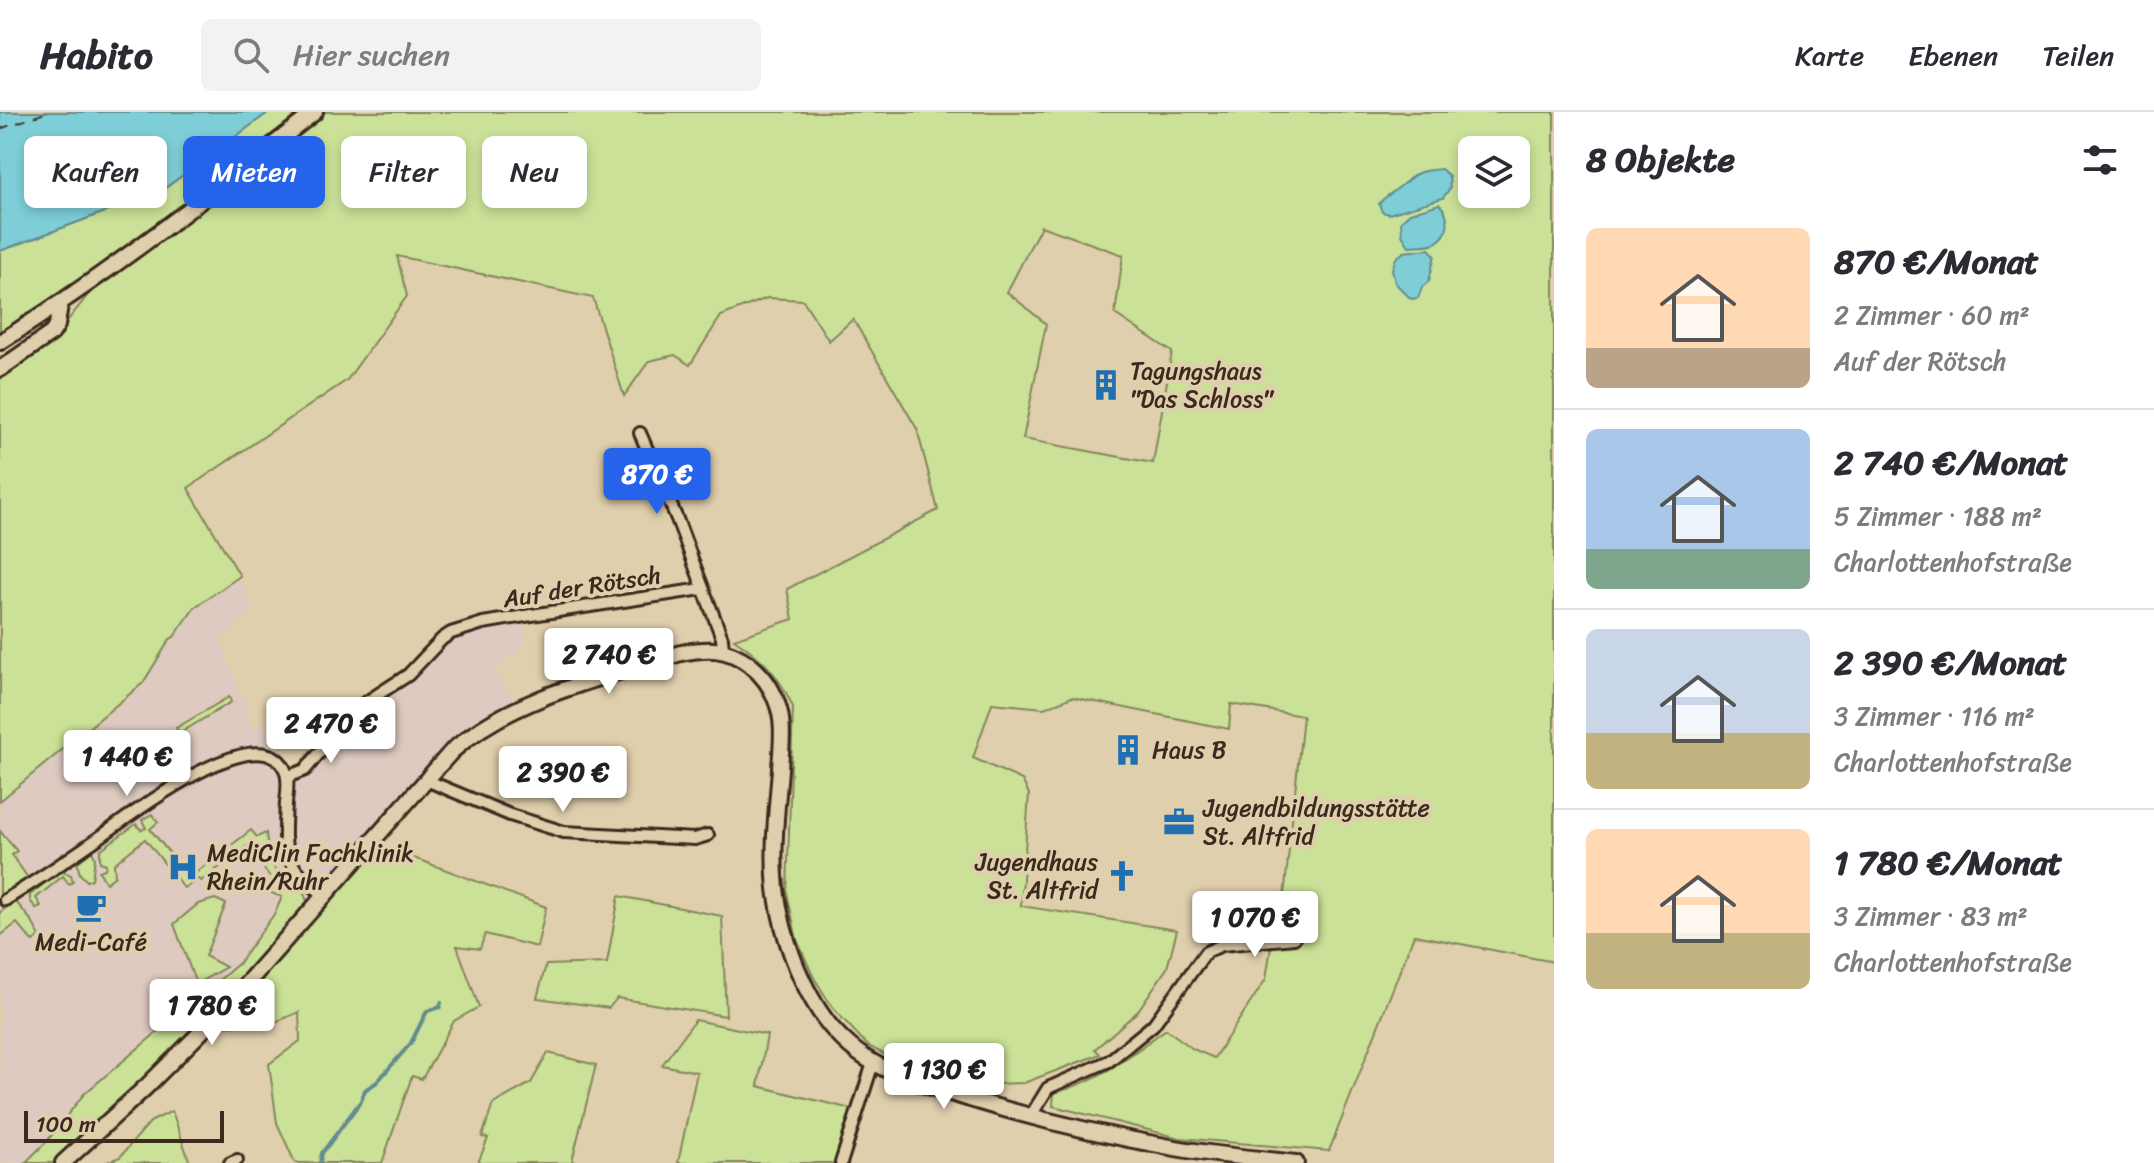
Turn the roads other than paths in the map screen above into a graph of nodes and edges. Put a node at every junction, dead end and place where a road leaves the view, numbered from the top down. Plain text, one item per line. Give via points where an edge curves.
1 (315, 112) edge
2 (60, 304) junction
3 (0, 342) edge
4 (0, 369) edge
5 (640, 433) dead end
6 (702, 589) junction
7 (723, 650) junction
8 (287, 777) junction
9 (426, 780) junction
10 (708, 835) dead end
11 (326, 897) junction
12 (5, 900) dead end
13 (1294, 938) dead end
14 (873, 1063) junction
15 (1030, 1117) junction
16 (63, 1163) edge
17 (841, 1163) edge
18 (1296, 1163) edge

1 - 2 main road
2 - 3 main road
2 - 4 main road via 52,333
5 - 6 street, Auf der Rötsch
6 - 7 street, Auf der Rötsch
6 - 8 street, Auf der Rötsch via 483,623 451,633 408,675 357,708 305,770
7 - 9 main road via 681,653 512,709 473,733
7 - 14 main road via 754,668 778,704 782,733 775,853 786,936 819,1011
8 - 11 street via 286,854 293,868
8 - 12 street via 282,765 267,754 205,768
9 - 10 street via 564,832 695,839
9 - 11 main road
11 - 16 main road via 225,1008
13 - 15 street via 1222,945 1206,952 1153,1025 1109,1061 1048,1088
14 - 15 main road via 907,1079
14 - 17 street
15 - 18 main road via 1171,1148

